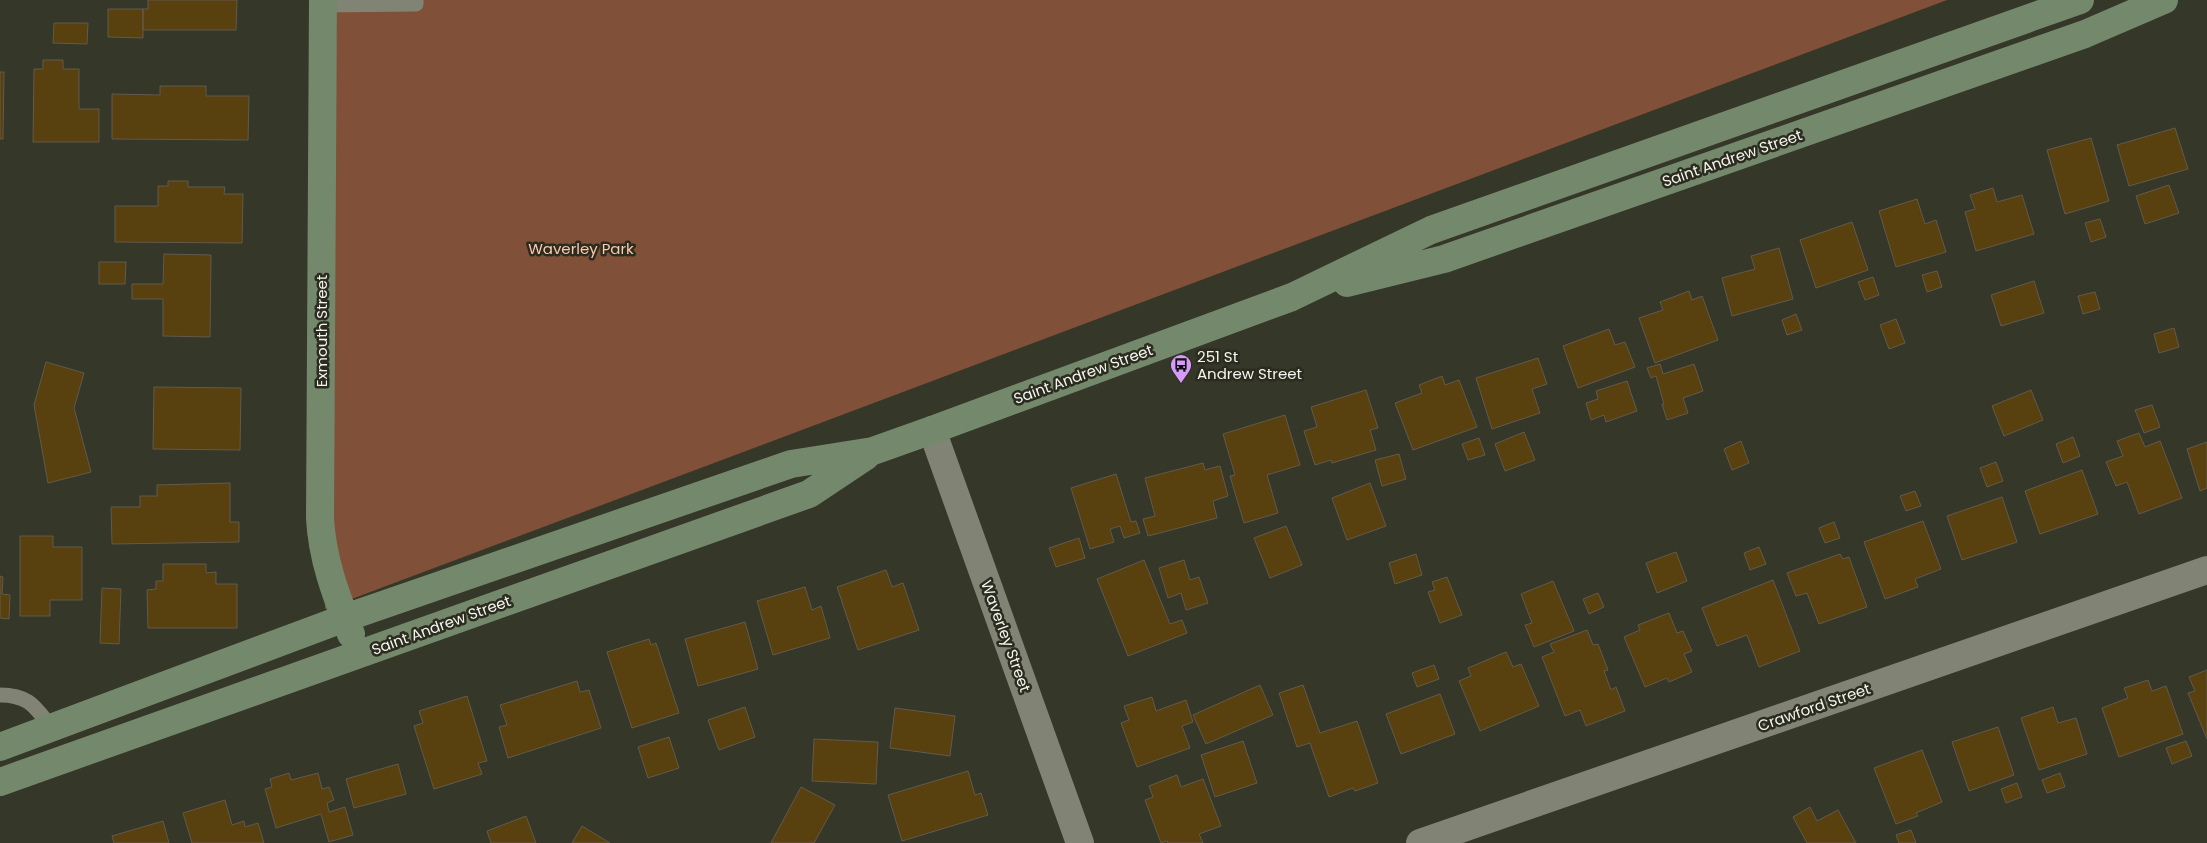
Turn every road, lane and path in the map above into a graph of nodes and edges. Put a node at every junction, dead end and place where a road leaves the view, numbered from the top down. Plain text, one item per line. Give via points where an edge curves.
1 (416, 0) edge
2 (2080, 0) edge
3 (2164, 0) edge
4 (323, 3) edge
5 (1292, 297) junction
6 (932, 430) junction
7 (873, 451) junction
8 (2207, 570) edge
9 (345, 618) junction
10 (359, 655) junction
11 (0, 695) edge
12 (52, 727) junction
13 (0, 747) edge
14 (0, 782) edge
15 (1080, 843) edge
16 (1420, 843) edge

1 - 4 lane via 416,4
2 - 5 street, Saint Andrew Street via 1430,230
3 - 5 street, Saint Andrew Street via 2050,47 1444,259
4 - 9 street, Exmouth Street via 320,518 324,557
5 - 6 street, Saint Andrew Street
6 - 7 street, Saint Andrew Street
6 - 15 street, Waverley Street
7 - 9 street, Saint Andrew Street via 791,464
7 - 10 street, Saint Andrew Street via 809,494
8 - 16 street, Crawford Street
9 - 10 street, Exmouth Street
9 - 12 street, Saint Andrew Street
10 - 14 street, Saint Andrew Street
11 - 12 lane via 25,698
12 - 13 street, Saint Andrew Street

